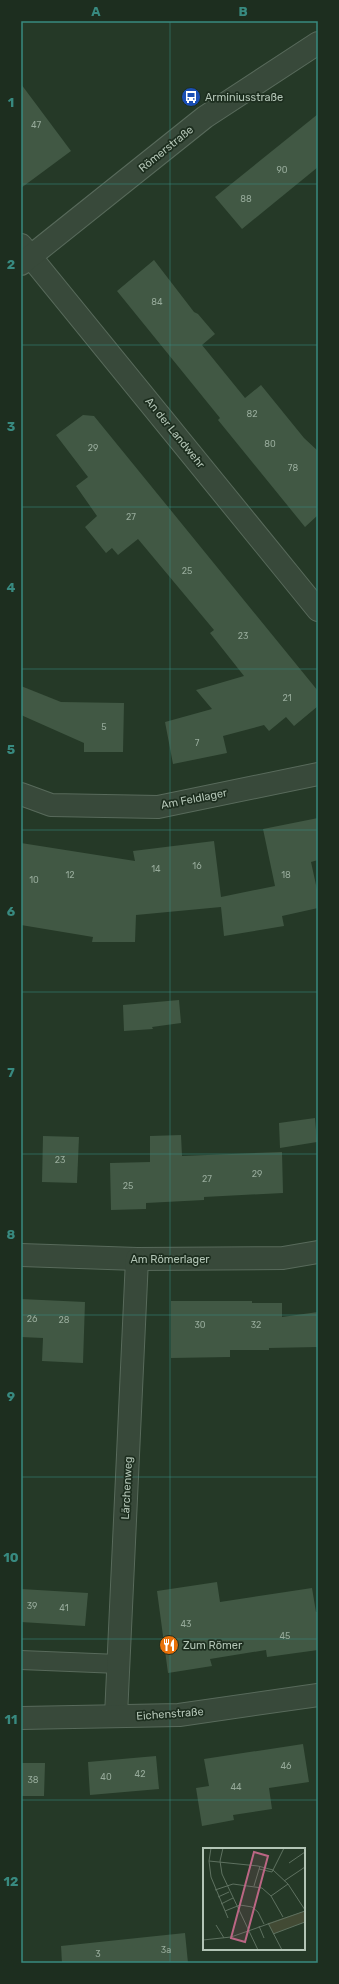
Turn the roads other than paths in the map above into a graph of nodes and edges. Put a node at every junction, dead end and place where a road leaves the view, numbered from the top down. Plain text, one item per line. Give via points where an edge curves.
1 (318, 43) edge
2 (25, 256) edge
3 (318, 610) edge
4 (318, 774) edge
5 (21, 794) edge
6 (318, 1252) edge
7 (21, 1254) edge
8 (137, 1259) junction
9 (21, 1660) edge
10 (119, 1664) junction
11 (318, 1696) edge
12 (116, 1716) junction
13 (21, 1718) edge

1 - 2 street, Römerstraße via 205,117
2 - 3 street, An der Landwehr
4 - 5 street, Am Feldlager via 158,807 51,805
6 - 8 street, Am Römerlager via 283,1258
7 - 8 street, Am Römerlager
8 - 10 street, Lärchenweg
9 - 10 lane
10 - 12 street, Lärchenweg
11 - 12 street, Eichenstraße via 179,1715
12 - 13 street, Eichenstraße

